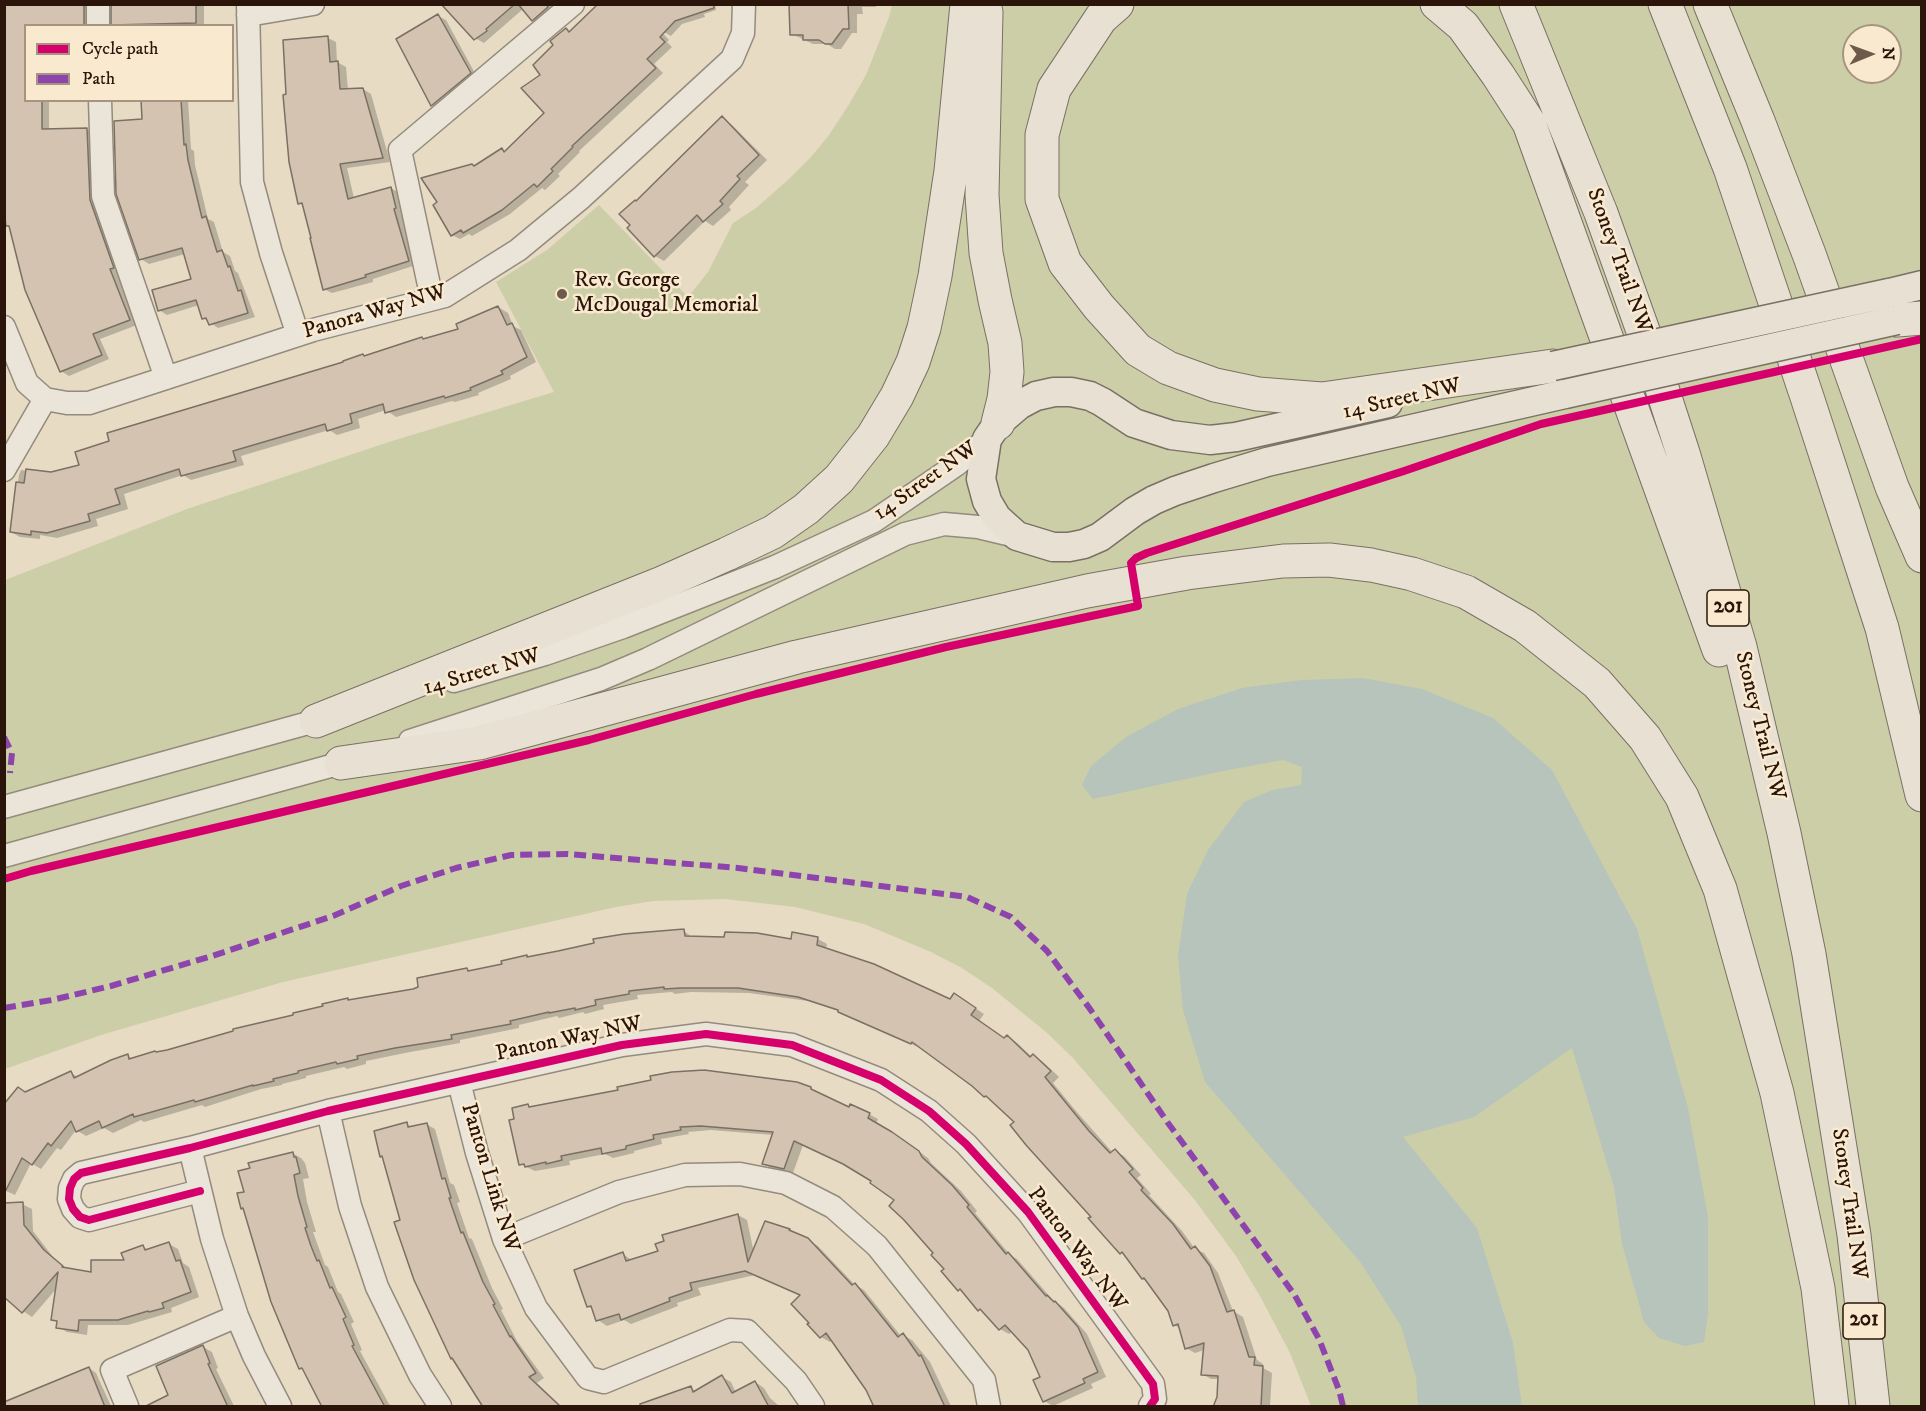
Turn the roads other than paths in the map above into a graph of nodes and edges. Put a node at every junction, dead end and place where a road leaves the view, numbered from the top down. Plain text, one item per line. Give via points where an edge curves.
1 (98, 4) edge
2 (313, 4) edge
3 (573, 4) edge
4 (744, 4) edge
5 (967, 4) edge
6 (986, 4) edge
7 (1117, 4) edge
8 (1437, 4) edge
9 (1516, 4) edge
10 (1665, 4) edge
11 (1710, 4) edge
12 (248, 10) edge
13 (98, 24) edge
14 (100, 102) edge
15 (1922, 285) edge
16 (432, 299) junction
17 (1907, 311) edge
18 (4, 327) edge
19 (298, 335) junction
20 (166, 378) junction
21 (1559, 380) junction
22 (45, 399) junction
23 (992, 431) junction
24 (4, 470) edge
25 (1017, 536) junction
26 (1922, 556) edge
27 (316, 721) junction
28 (341, 764) junction
29 (1922, 795) edge
30 (4, 807) edge
31 (1784, 833) junction
32 (4, 856) edge
33 (459, 1082) junction
34 (328, 1111) junction
35 (190, 1148) junction
36 (200, 1191) junction
37 (504, 1239) junction
38 (237, 1316) junction
39 (1159, 1404) edge
40 (127, 1407) edge
41 (280, 1407) edge
42 (440, 1407) edge
43 (813, 1407) edge
44 (989, 1407) edge
45 (1832, 1407) edge
46 (1873, 1407) edge

1 - 13 street
2 - 12 street
3 - 16 street via 400,150
4 - 16 street, Panora Way NW via 743,33 732,59 581,198 518,250 445,296
5 - 27 highway via 951,171 924,328 897,396 873,436 839,479 773,532 727,554
6 - 23 highway via 982,195 986,253 1005,343 1007,372 1004,399
7 - 21 highway via 1101,18 1054,89 1042,135 1042,199 1065,263 1138,350 1168,368 1215,385 1258,394 1322,399
8 - 31 highway via 1463,26 1529,123
9 - 31 highway, Stoney Trail NW / 201 via 1601,213 1651,353 1740,647
10 - 29 highway via 1730,168 1811,408 1882,628
11 - 26 highway via 1809,254 1892,487
12 - 19 street via 252,182
14 - 20 street via 103,196
15 - 17 main road, 14 Street NW
16 - 19 street, Panora Way NW
17 - 21 main road, 14 Street NW, bridge
18 - 22 street via 27,383
19 - 20 street, Panora Way NW
20 - 22 street, Panora Way NW via 89,403
21 - 23 main road, 14 Street NW via 1210,440 1171,435 1134,423 1090,396 1054,392 1019,405
21 - 25 main road, 14 Street NW via 1175,491 1084,544 1053,546
22 - 24 street
23 - 25 main road via 981,479 997,518
23 - 27 street, 14 Street NW via 956,465 874,521 775,567 545,654
25 - 28 street, 14 Street NW via 978,526 945,524 904,534 601,679
27 - 30 street, 14 Street NW
28 - 32 street, 14 Street NW
28 - 45 highway via 479,743 797,657 1087,591 1187,573 1283,561 1329,560 1412,574 1466,592 1525,626 1597,683 1645,738 1682,797 1720,889 1777,1093 1818,1288
31 - 46 highway, Stoney Trail NW / 201 via 1809,954 1853,1224
33 - 34 street, Panton Way NW
33 - 37 street, Panton Link NW
33 - 39 street, Panton Way NW via 622,1045 706,1034 792,1045 881,1080 929,1111 966,1144 1028,1212 1153,1384
34 - 35 street, Panton Way NW
34 - 42 street via 350,1206 377,1287
35 - 36 street
35 - 36 street, Panton Way NW via 81,1173 74,1179 69,1199 80,1217 89,1220
36 - 38 street
37 - 43 street, Panton Link NW via 536,1308 588,1378 604,1382 730,1330 747,1331 796,1381
37 - 44 street via 619,1192 685,1175 740,1174 786,1183 833,1207 877,1246 984,1380
38 - 40 street via 111,1370
38 - 41 street

